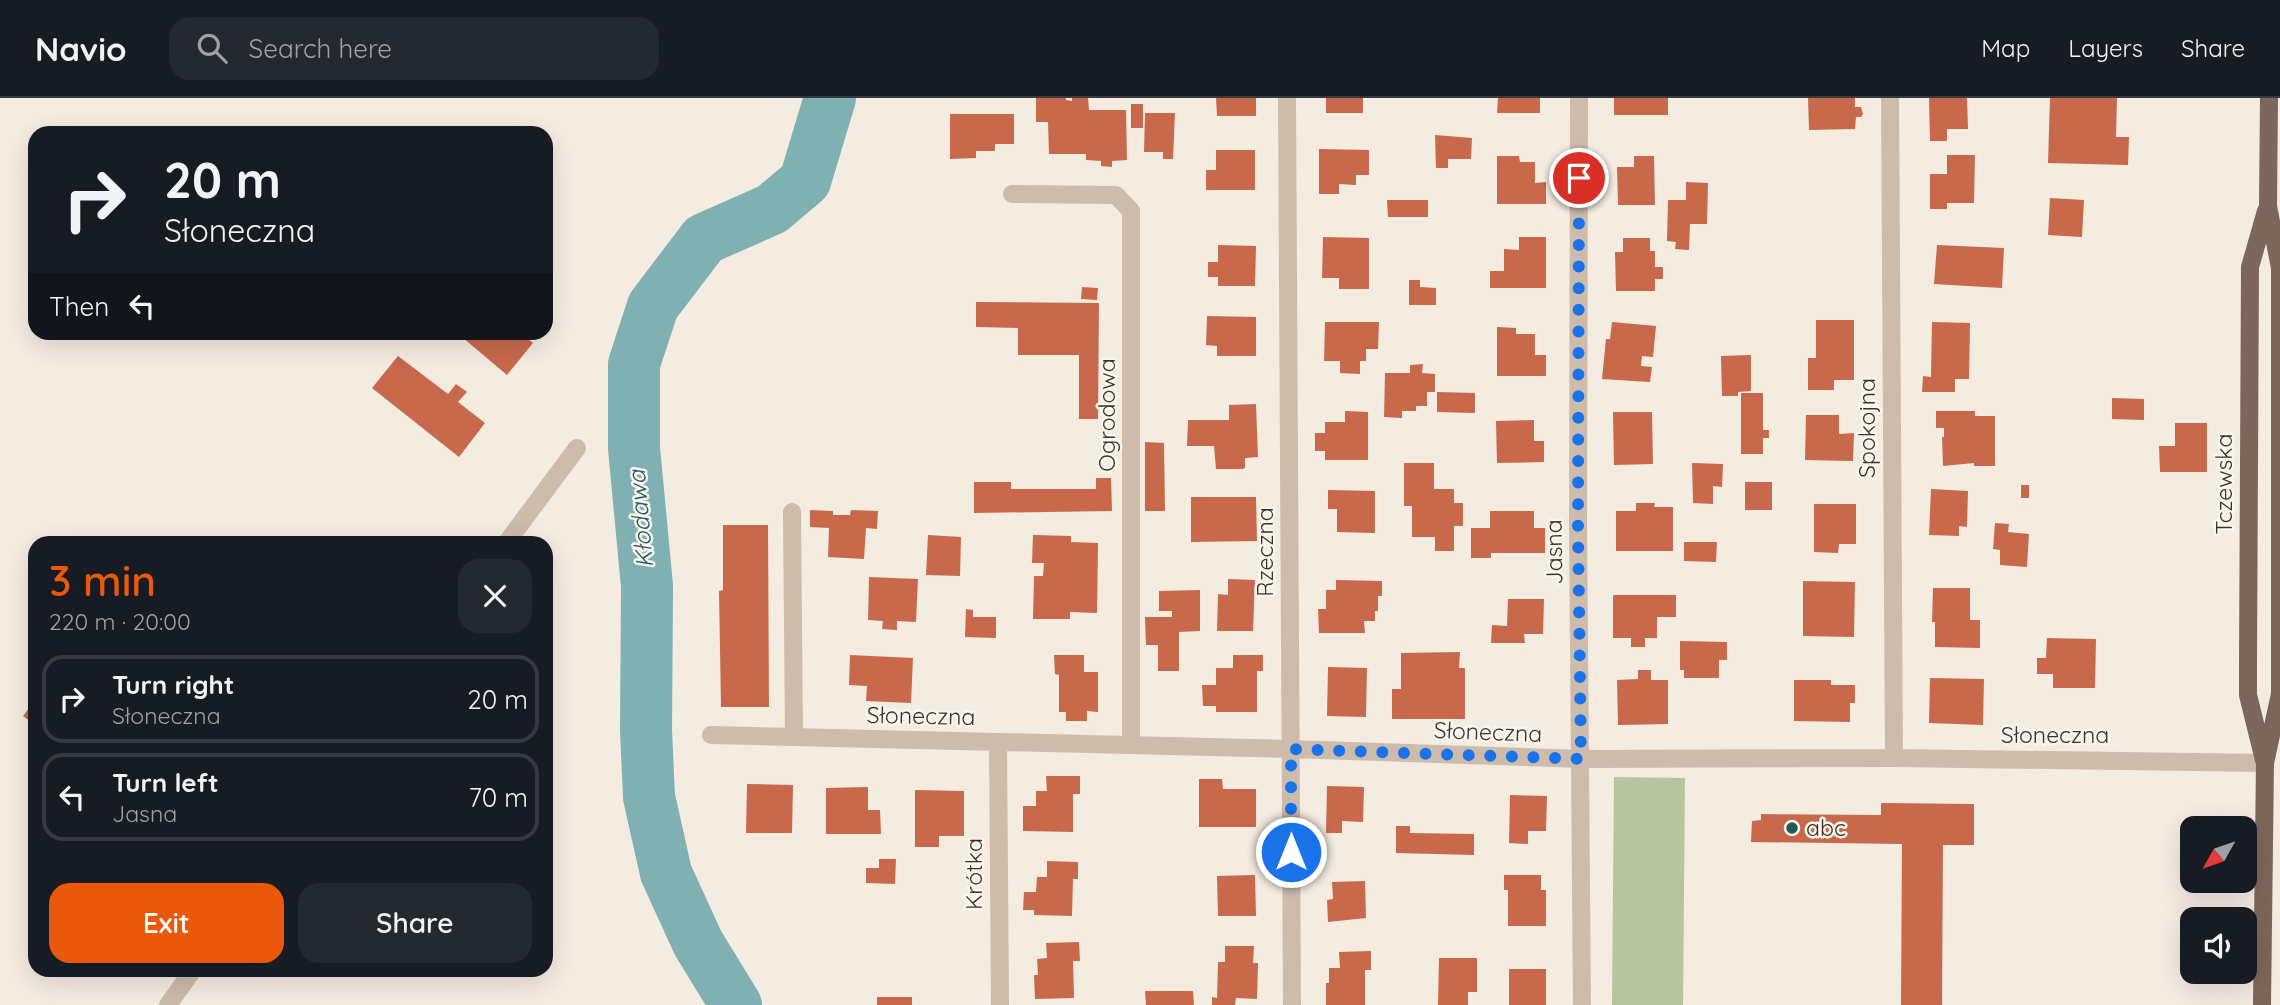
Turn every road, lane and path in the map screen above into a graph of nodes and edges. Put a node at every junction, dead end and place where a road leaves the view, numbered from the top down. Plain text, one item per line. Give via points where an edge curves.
1 (1287, 98) edge
2 (1579, 98) edge
3 (1890, 98) edge
4 (2269, 98) edge
5 (1012, 194) dead end
6 (2274, 206) edge
7 (577, 448) dead end
8 (792, 512) dead end
9 (511, 536) edge
10 (711, 735) dead end
11 (794, 737) junction
12 (998, 743) junction
13 (1131, 745) junction
14 (1291, 749) junction
15 (1894, 758) junction
16 (1581, 759) junction
17 (2265, 763) junction
18 (188, 977) edge
19 (168, 1005) edge
20 (1000, 1005) edge
21 (1292, 1005) edge
22 (1581, 1005) edge
23 (2262, 1005) edge

1 - 14 street, Rzeczna
2 - 16 street, Jasna
3 - 15 street, Spokojna
4 - 6 main road, Tczewska
5 - 13 street, Ogrodowa via 1116,195 1131,211
6 - 17 main road, Tczewska via 2280,268 2280,694
6 - 17 main road, Tczewska via 2250,267 2248,695
7 - 9 street
8 - 11 street
10 - 11 street, Słoneczna
11 - 12 street, Słoneczna
12 - 13 street, Słoneczna
12 - 20 street, Krótka
13 - 14 street, Słoneczna
14 - 16 street, Słoneczna
14 - 21 street, Rzeczna
15 - 16 street, Słoneczna
15 - 17 street, Słoneczna
16 - 22 street, Jasna
17 - 23 main road, Tczewska
18 - 19 street

